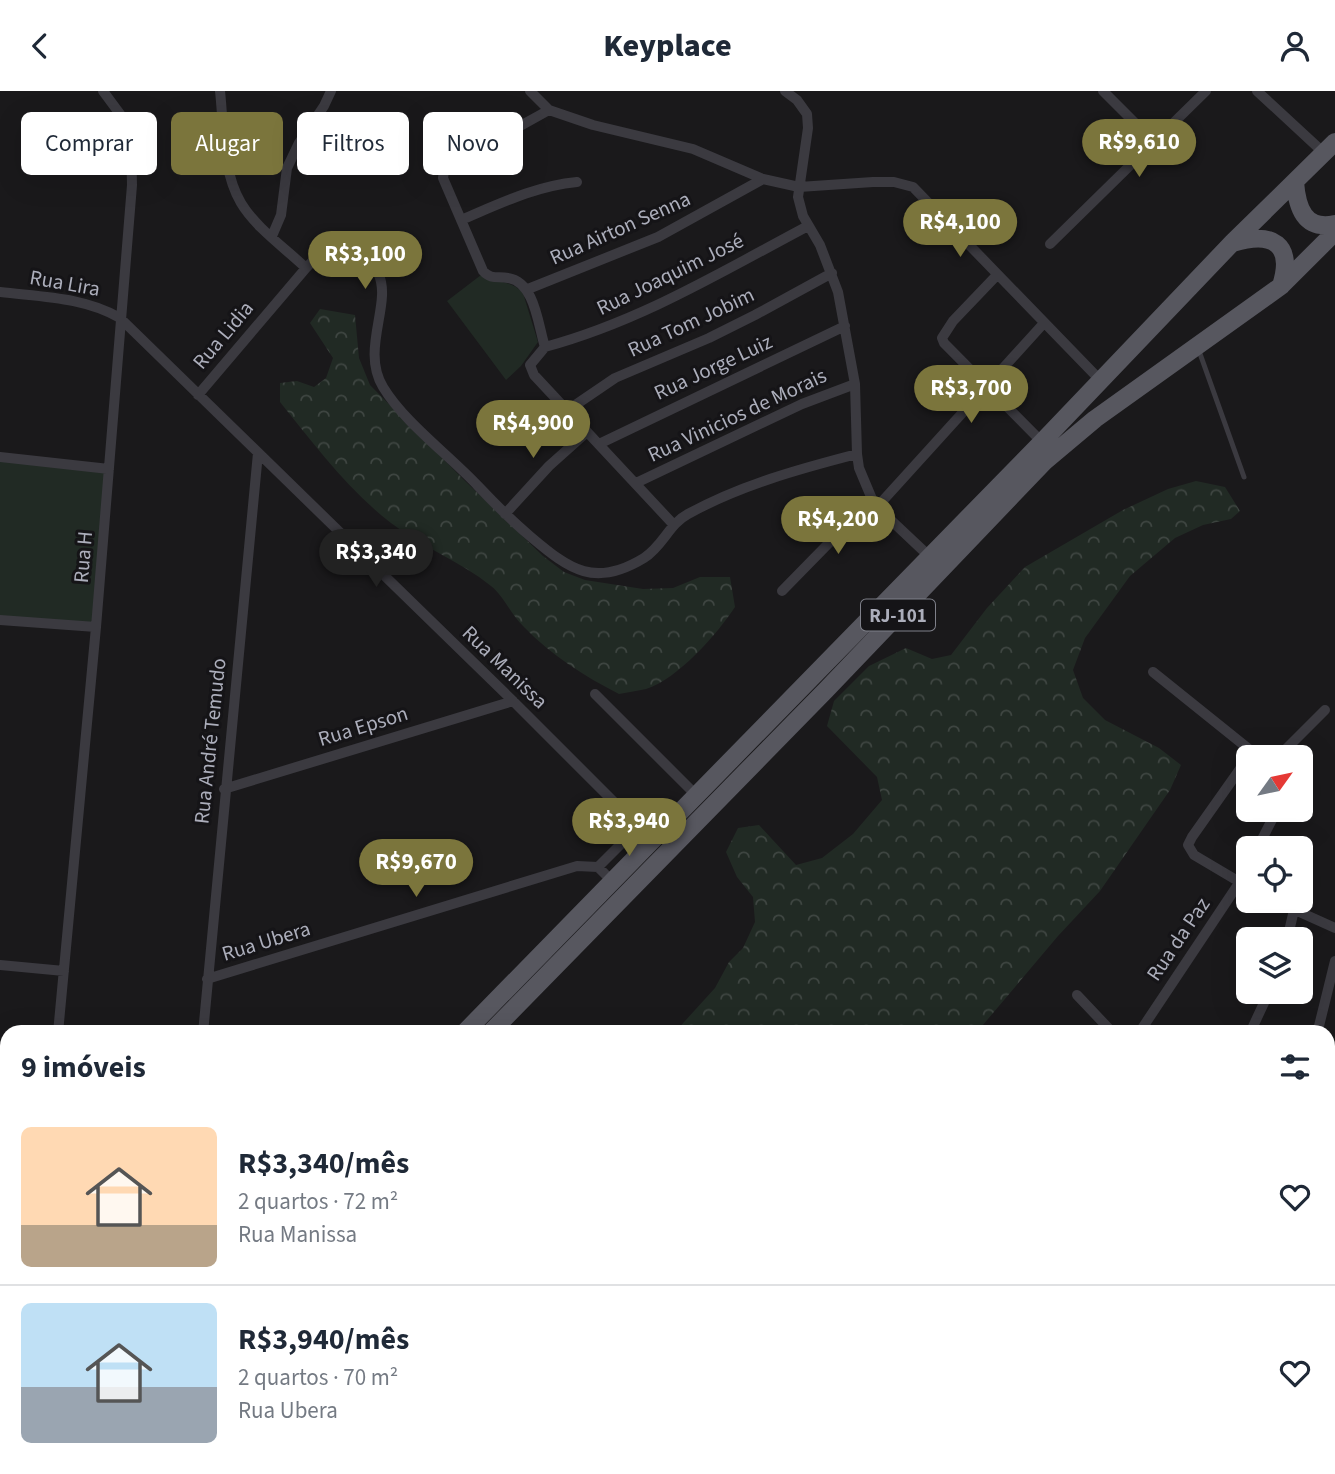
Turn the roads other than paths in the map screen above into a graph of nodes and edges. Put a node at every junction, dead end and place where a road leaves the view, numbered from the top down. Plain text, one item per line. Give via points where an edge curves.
1 (103, 91) edge
2 (220, 91) edge
3 (331, 91) edge
4 (530, 91) edge
5 (785, 91) edge
6 (1103, 91) edge
7 (1206, 91) edge
8 (1257, 91) edge
9 (549, 110) junction
10 (1154, 142) junction
11 (1331, 153) edge
12 (763, 179) junction
13 (577, 182) dead end
14 (1296, 182) junction
15 (799, 187) junction
16 (461, 220) junction
17 (1335, 224) edge
18 (808, 226) junction
19 (1335, 232) edge
20 (272, 236) junction
21 (1232, 243) junction
22 (1050, 244) dead end
23 (306, 268) junction
24 (832, 272) junction
25 (997, 275) junction
26 (1281, 286) junction
27 (528, 289) junction
28 (0, 292) edge
29 (120, 318) junction
30 (1044, 323) junction
31 (845, 326) junction
32 (1197, 345) junction
33 (545, 347) junction
34 (1101, 381) junction
35 (855, 384) junction
36 (986, 386) junction
37 (198, 395) junction
38 (568, 410) junction
39 (587, 432) junction
40 (1042, 442) junction
41 (599, 444) junction
42 (258, 453) junction
43 (857, 454) junction
44 (0, 457) edge
45 (109, 469) junction
46 (1244, 477) dead end
47 (636, 483) junction
48 (874, 503) junction
49 (505, 514) junction
50 (673, 524) junction
51 (930, 557) junction
52 (782, 591) dead end
53 (0, 620) edge
54 (96, 628) junction
55 (1153, 672) dead end
56 (595, 694) dead end
57 (513, 701) junction
58 (1325, 710) dead end
59 (1244, 745) edge
60 (1291, 745) edge
61 (1236, 781) edge
62 (224, 789) junction
63 (696, 795) junction
64 (638, 827) junction
65 (652, 840) junction
66 (598, 867) junction
67 (1236, 881) edge
68 (613, 882) junction
69 (1236, 895) edge
70 (1301, 913) edge
71 (1335, 928) edge
72 (1335, 961) edge
73 (0, 965) edge
74 (64, 971) junction
75 (207, 979) junction
76 (1077, 995) dead end
77 (1263, 1004) edge
78 (59, 1025) edge
79 (203, 1025) edge
80 (472, 1025) edge
81 (498, 1025) edge
82 (1106, 1025) edge
83 (1145, 1025) edge
84 (1254, 1025) edge
85 (1319, 1025) edge

1 - 29 street, Rua H via 120,114 131,141 132,185
2 - 20 street via 231,181 242,204
3 - 20 street via 287,168 281,215
4 - 9 street
5 - 15 street via 807,114
6 - 10 street
7 - 10 street
8 - 11 street
9 - 12 street via 693,149
9 - 16 street via 444,171
10 - 22 street
11 - 14 main road, RJ-101
12 - 15 street
12 - 27 street, Rua Airton Senna via 658,237
13 - 16 street via 533,189
14 - 17 main road via 1297,205 1304,216 1314,223
14 - 21 main road, RJ-101
15 - 18 street
15 - 25 street via 873,182 913,187
16 - 27 street via 483,271 495,278 516,280
18 - 24 street
18 - 33 street, Rua Joaquim José via 645,312
19 - 26 main road, RJ-101
20 - 23 street
21 - 26 main road via 1257,237 1275,243 1286,263
21 - 34 main road, RJ-101
23 - 37 street, Rua Lidia
23 - 49 street, Rua Lidia via 335,238 345,239 372,265 382,289 374,356 377,375 390,397
24 - 31 street
24 - 38 street, Rua Tom Jobim via 755,315 615,378
25 - 30 street
25 - 36 street via 942,338
26 - 32 main road, RJ-101
27 - 33 street
28 - 29 street, Rua Lira via 86,303
29 - 37 street, Rua Manissa
29 - 45 street, Rua H
30 - 34 street
30 - 36 street
31 - 35 street
31 - 41 street, Rua Jorge Luiz
32 - 46 lane
32 - 81 main road, RJ-101 via 1094,419 1045,461
33 - 38 street via 530,370
34 - 40 main road, RJ-101
35 - 43 street
35 - 47 street, Rua Vinicios de Morais via 802,404
36 - 40 street
36 - 48 street
37 - 42 street, Rua Manissa
38 - 39 street
39 - 41 street
39 - 49 street
40 - 51 main road, RJ-101
41 - 47 street
42 - 57 street, Rua Manissa
42 - 62 street, Rua André Temudo
43 - 48 street
43 - 50 street via 777,475 688,513
44 - 45 street
45 - 54 street, Rua H
47 - 50 street
48 - 51 street
48 - 52 street
49 - 50 street via 559,561 592,573 609,573 644,558 664,540
51 - 63 main road, RJ-101
53 - 54 street
54 - 74 street, Rua H
55 - 59 street
56 - 63 street
57 - 62 street, Rua Epson
57 - 64 street, Rua Manissa
58 - 60 street
61 - 67 street via 1188,845 1194,855
62 - 75 street, Rua André Temudo
63 - 65 main road, RJ-101
64 - 65 street, Rua Manissa
64 - 66 street
65 - 68 main road, RJ-101
66 - 68 street
66 - 75 street, Rua Ubera via 577,866
68 - 80 main road, RJ-101
69 - 83 street, Rua da Paz
70 - 71 street
72 - 85 street
73 - 74 street
74 - 78 street, Rua H
75 - 79 street, Rua André Temudo
76 - 82 street
77 - 84 street

